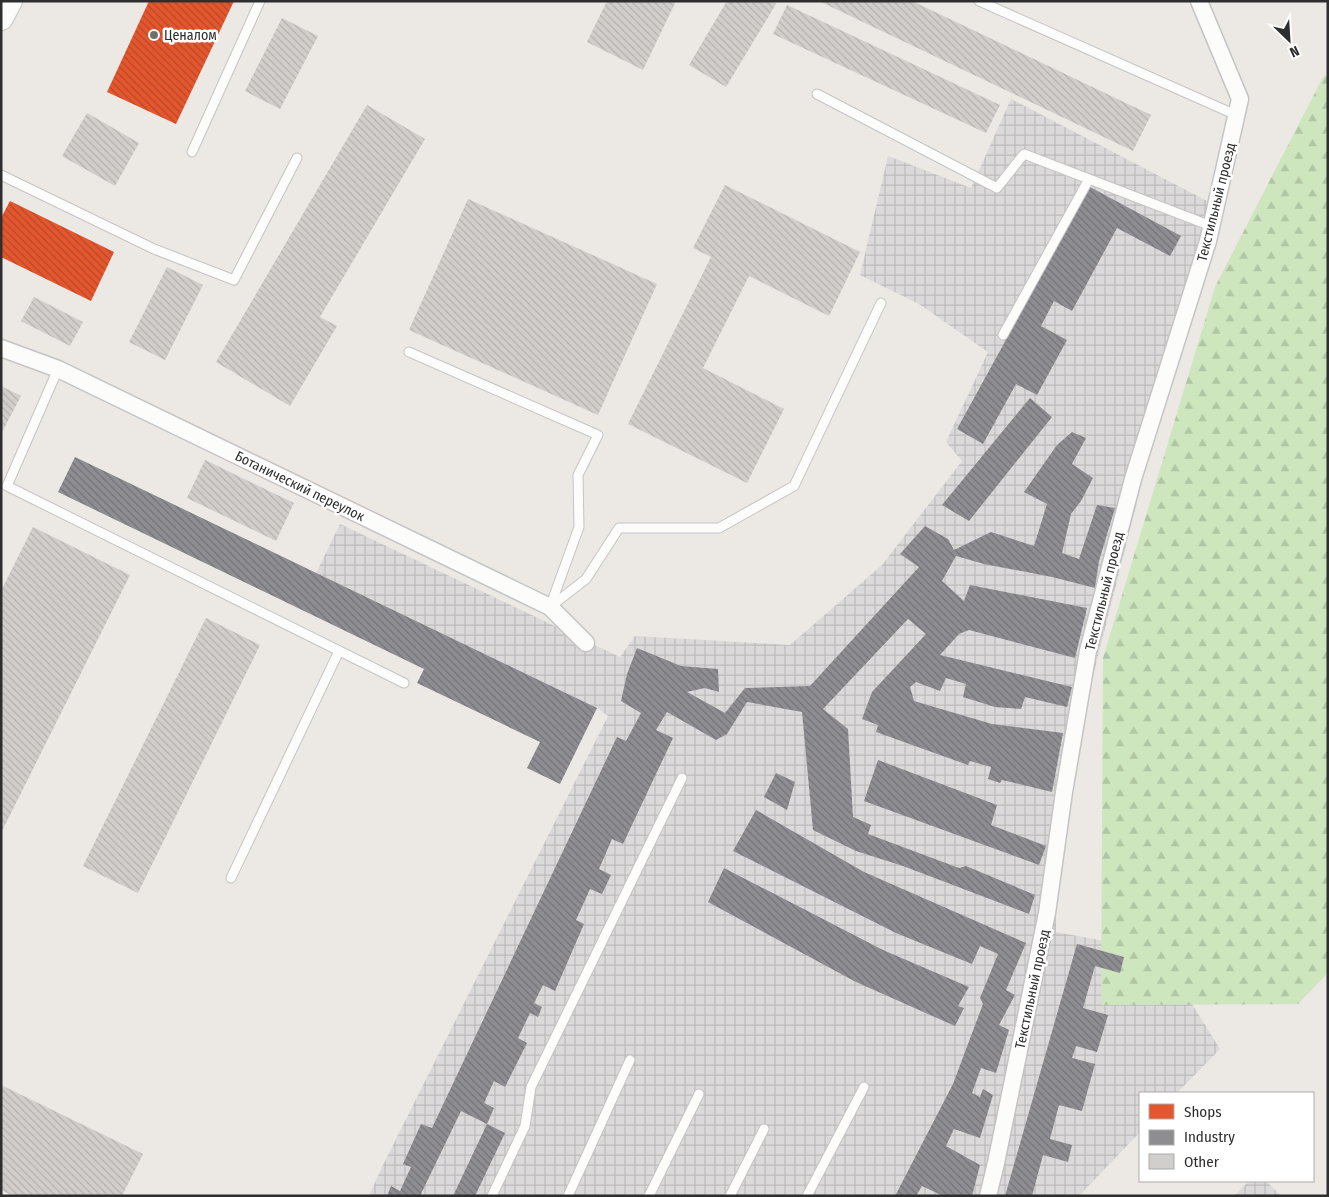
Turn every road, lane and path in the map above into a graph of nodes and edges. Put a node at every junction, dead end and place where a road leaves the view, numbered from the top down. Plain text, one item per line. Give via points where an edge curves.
1 (10, 1) edge
2 (260, 1) edge
3 (979, 1) edge
4 (1200, 1) edge
5 (1, 18) edge
6 (817, 94) dead end
7 (1236, 115) junction
8 (192, 152) dead end
9 (297, 158) dead end
10 (1, 175) edge
11 (1089, 179) junction
12 (1211, 226) junction
13 (881, 303) dead end
14 (1003, 335) dead end
15 (1, 348) edge
16 (409, 352) dead end
17 (58, 369) junction
18 (550, 607) junction
19 (586, 643) dead end
20 (339, 651) junction
21 (404, 684) dead end
22 (682, 778) dead end
23 (230, 878) dead end
24 (630, 1060) dead end
25 (864, 1087) dead end
26 (698, 1094) dead end
27 (764, 1129) dead end
28 (492, 1196) edge
29 (568, 1196) edge
30 (649, 1196) edge
31 (730, 1196) edge
32 (807, 1196) edge
33 (988, 1196) edge

1 - 5 street
2 - 8 lane
3 - 7 lane
4 - 7 street, Текстильный проезд via 1240,99
6 - 11 lane via 996,188 1024,154
7 - 12 street, Текстильный проезд
9 - 10 lane via 234,280 154,249
11 - 12 lane
11 - 14 lane
12 - 33 street, Текстильный проезд via 1133,480 1088,651 1047,914
13 - 18 lane via 794,486 719,528 619,528 586,579
15 - 17 street, Ботанический переулок
16 - 18 lane via 598,435 578,475 578,527
17 - 18 street, Ботанический переулок
17 - 20 lane via 7,486
18 - 19 street, Ботанический переулок
20 - 21 lane
20 - 23 lane
22 - 28 lane via 531,1087 525,1126
24 - 29 lane
25 - 32 lane
26 - 30 lane
27 - 31 lane

